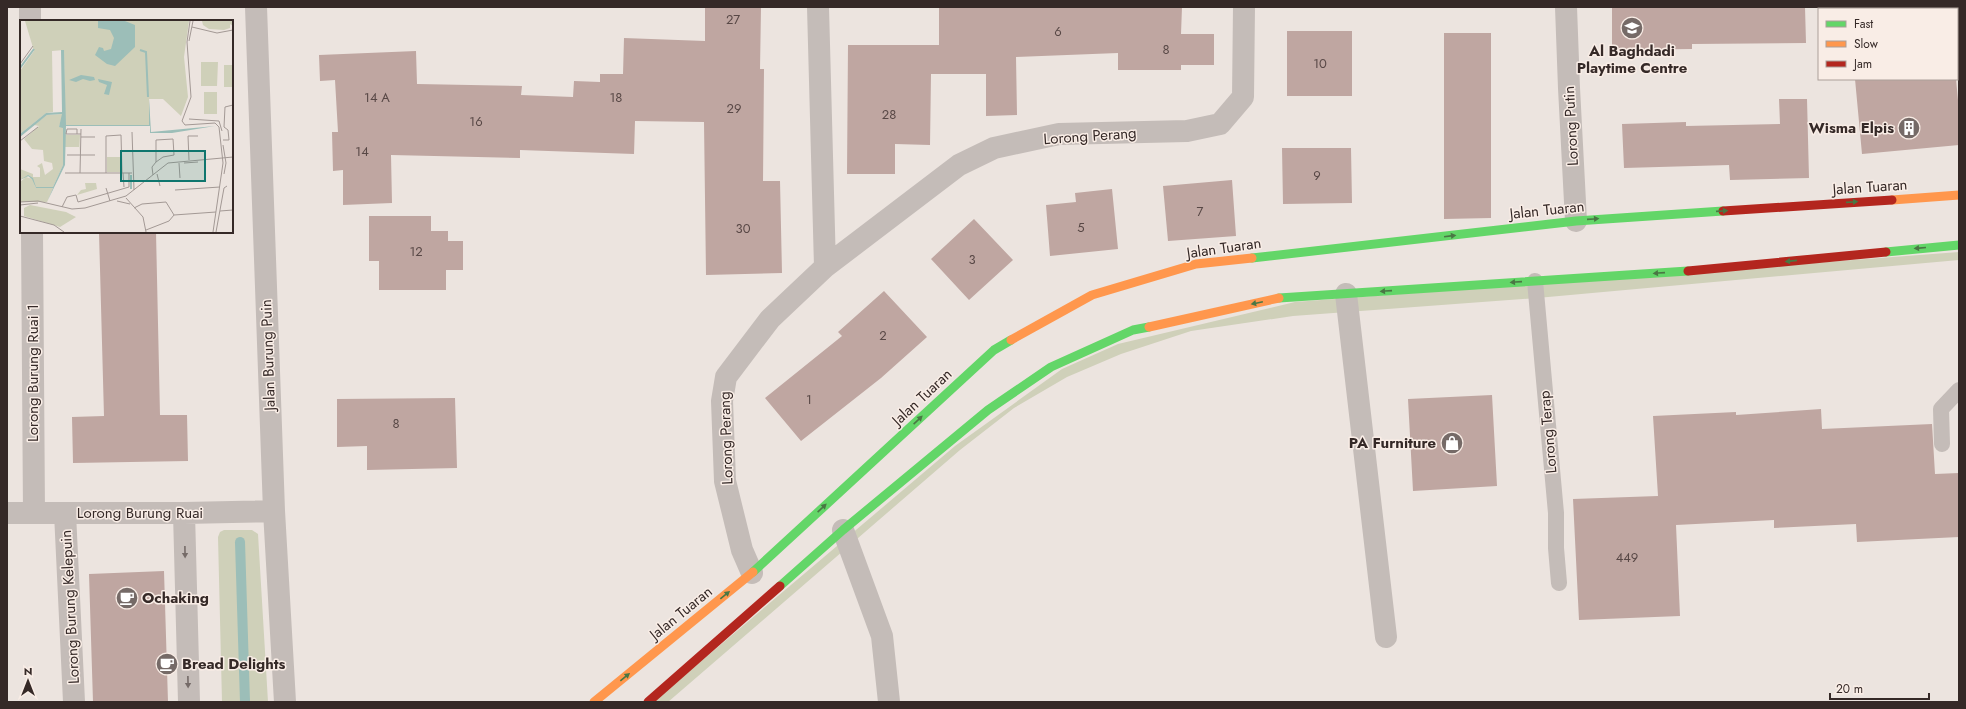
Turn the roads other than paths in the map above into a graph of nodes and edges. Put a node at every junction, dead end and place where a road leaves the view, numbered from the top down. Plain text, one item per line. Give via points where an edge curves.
1 (30, 7) edge
2 (256, 7) edge
3 (818, 7) edge
4 (1244, 7) edge
5 (1566, 7) edge
6 (30, 20) edge
7 (1959, 195) edge
8 (1576, 220) junction
9 (32, 233) edge
10 (1959, 245) edge
11 (825, 267) junction
12 (1535, 280) junction
13 (1346, 294) junction
14 (1959, 390) edge
15 (1942, 444) dead end
16 (274, 511) junction
17 (65, 513) junction
18 (7, 514) edge
19 (34, 514) junction
20 (184, 514) junction
21 (843, 530) junction
22 (752, 573) junction
23 (1559, 583) dead end
24 (1386, 637) dead end
25 (74, 702) edge
26 (189, 702) edge
27 (285, 702) edge
28 (594, 702) edge
29 (648, 702) edge
30 (890, 702) edge

1 - 6 street
2 - 16 street, Jalan Burung Puin
3 - 11 street
4 - 11 street, Lorong Perang via 1243,97 1220,124 1187,131 1059,134 994,148 958,165
5 - 8 street, Lorong Putin
8 -> 7 main road, Jalan Tuaran
22 -> 8 main road, Jalan Tuaran via 994,350 1092,295 1196,264
9 - 19 street, Lorong Burung Ruai 1
10 -> 12 main road via 1698,270
11 - 22 street, Lorong Perang via 770,319 726,377 722,401 725,481 742,550
12 -> 13 main road
12 - 23 lane, Lorong Terap via 1556,514
13 -> 21 main road via 1278,298 1133,330 1058,364 988,410
13 - 24 street
14 - 15 lane via 1941,409
16 - 20 street, Lorong Burung Ruai
16 - 27 street, Jalan Burung Puin
17 - 19 street, Lorong Burung Ruai
17 - 20 street, Lorong Burung Ruai
17 - 25 street, Lorong Burung Kelepuin
18 - 19 street, Lorong Burung Ruai
20 -> 26 street
21 - 29 main road
21 - 30 street via 882,636
28 -> 22 main road, Jalan Tuaran

